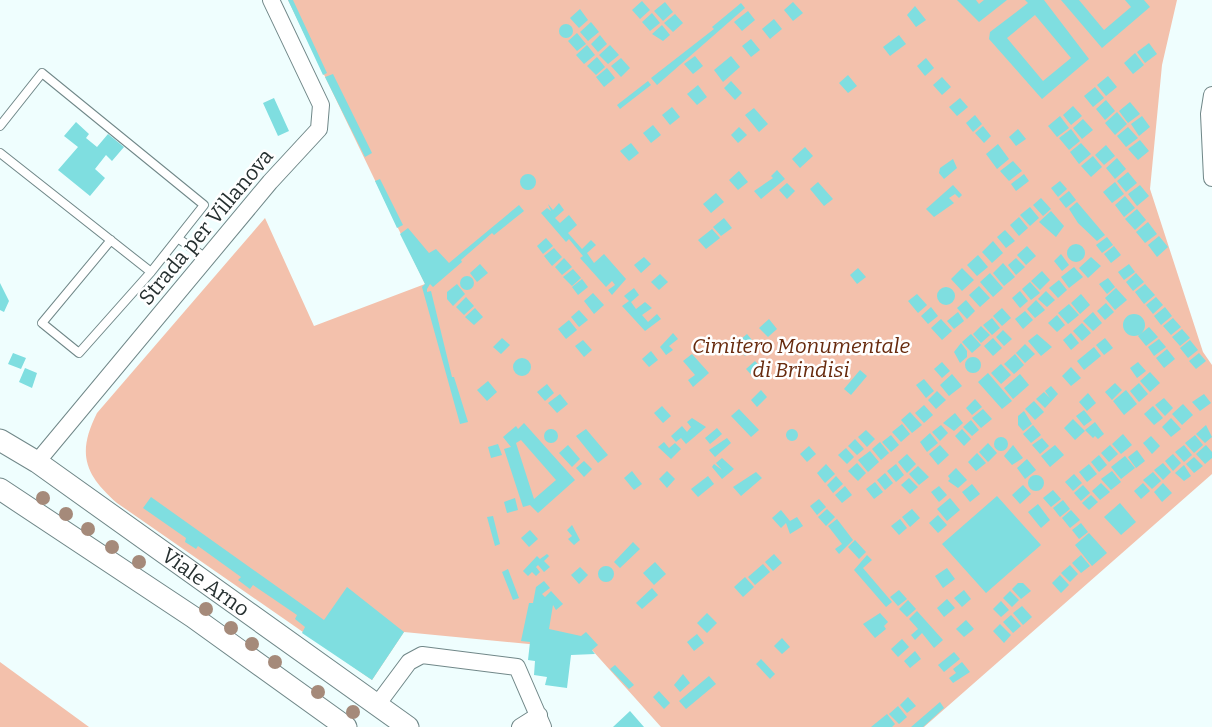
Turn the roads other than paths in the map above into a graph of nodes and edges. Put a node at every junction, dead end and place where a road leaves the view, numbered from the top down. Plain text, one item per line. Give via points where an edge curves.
1 (271, 0) edge
2 (1212, 95) edge
3 (0, 126) edge
4 (0, 153) edge
5 (1211, 156) edge
6 (1212, 178) edge
7 (179, 239) junction
8 (111, 240) junction
9 (206, 258) junction
10 (151, 272) junction
11 (0, 440) edge
12 (37, 462) junction
13 (0, 489) edge
14 (377, 705) junction
15 (541, 721) edge
16 (522, 726) edge
17 (345, 727) edge
18 (408, 727) edge

1 - 9 street, Strada per Villanova via 321,105 319,129
2 - 5 street
3 - 7 lane via 42,73 204,205
4 - 8 lane
5 - 6 street
7 - 9 lane
7 - 10 lane
8 - 10 lane
8 - 10 lane via 42,323 79,353
9 - 12 street, Strada per Villanova
11 - 12 main road, Viale Arno
12 - 14 main road, Viale Arno
13 - 17 main road, Viale Arno via 193,617
14 - 15 street via 409,662 422,655 517,667
14 - 18 main road, Viale Arno
15 - 16 street

